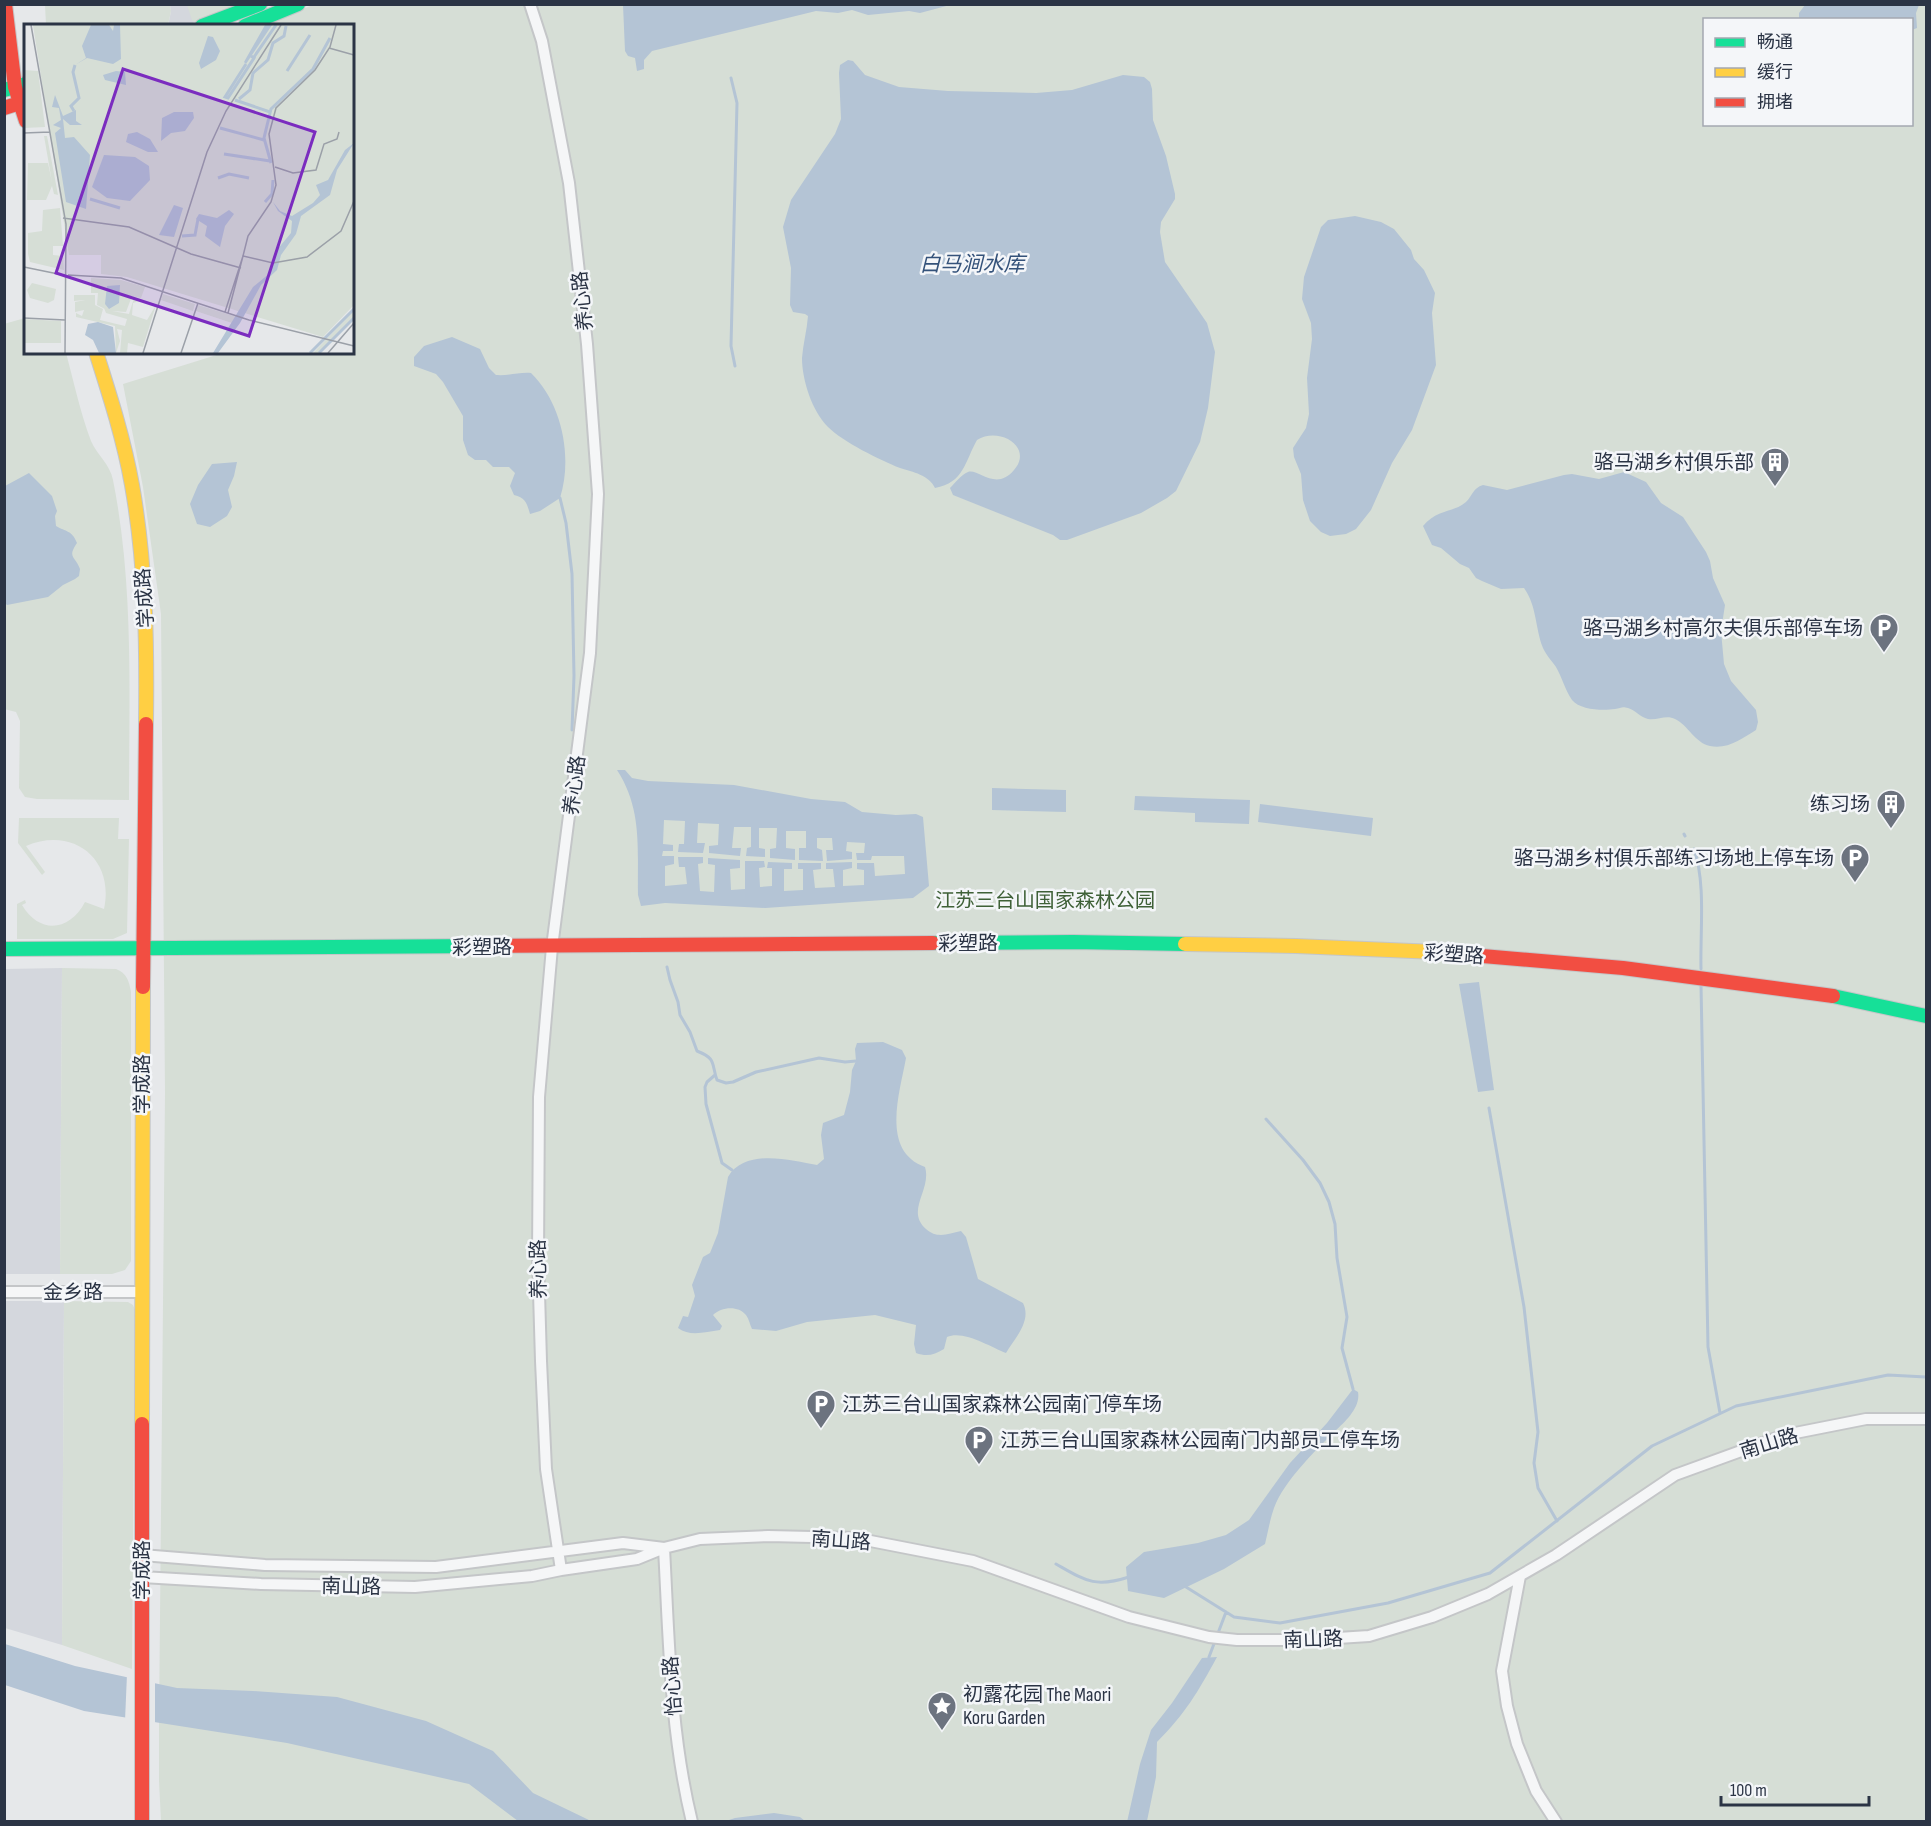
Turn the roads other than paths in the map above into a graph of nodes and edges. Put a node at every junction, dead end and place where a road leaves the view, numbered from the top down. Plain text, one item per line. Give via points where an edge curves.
1 (5, 4) edge
2 (260, 4) edge
3 (298, 4) edge
4 (530, 4) edge
5 (207, 24) edge
6 (250, 24) edge
7 (15, 87) edge
8 (12, 104) edge
9 (24, 119) edge
10 (97, 354) edge
11 (552, 947) junction
12 (142, 948) junction
13 (4, 949) edge
14 (1926, 1017) edge
15 (4, 1292) edge
16 (142, 1292) junction
17 (1926, 1419) edge
18 (664, 1548) junction
19 (558, 1552) junction
20 (142, 1555) junction
21 (561, 1570) junction
22 (1520, 1576) junction
23 (142, 1577) junction
24 (142, 1821) edge
25 (692, 1821) edge
26 (1556, 1821) edge

1 - 7 street
2 - 5 street
3 - 6 street
4 - 11 street, 养心路 via 542,41 569,183 598,494 590,653
7 - 8 street
8 - 9 street
10 - 12 street, 学成路 via 132,486 142,568 147,636
11 - 12 street, 彩塑路
11 - 14 street, 彩塑路 via 1073,942 1456,953 1733,981 1832,996
11 - 19 street, 养心路 via 539,1097 537,1258 546,1468
12 - 13 street, 彩塑路
12 - 16 street, 学成路
15 - 16 street, 金乡路
16 - 20 street, 学成路
17 - 22 street, 南山路 via 1866,1419 1785,1435 1675,1475
18 - 19 street, 南山路 via 623,1543
18 - 21 street, 南山路 via 637,1559
18 - 22 street, 南山路 via 700,1539 855,1538 973,1561 1129,1617 1237,1640 1369,1636 1451,1609
18 - 25 street, 怡心路 via 674,1714
19 - 20 street, 南山路 via 436,1567 265,1565
19 - 21 street, 养心路
20 - 23 street, 学成路
21 - 23 street, 南山路 via 415,1587
22 - 26 street via 1502,1671 1517,1744 1536,1791
23 - 24 street, 学成路

